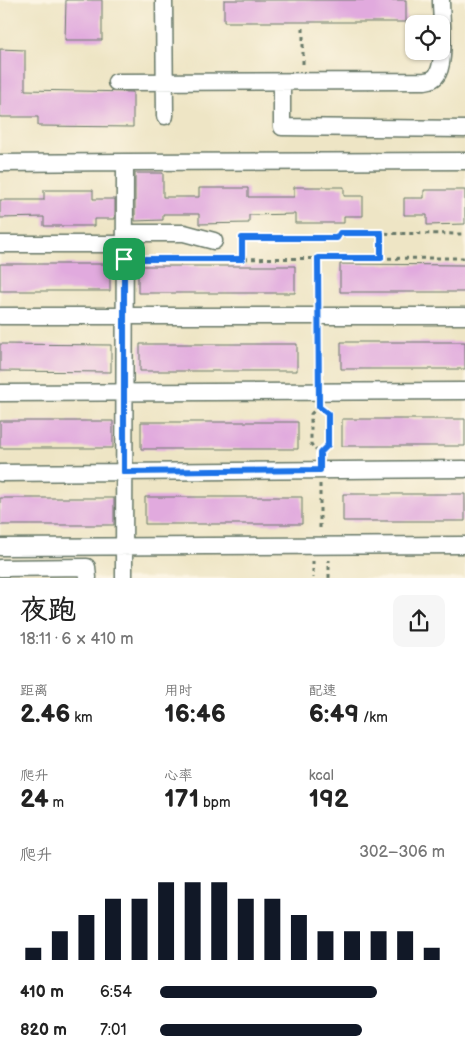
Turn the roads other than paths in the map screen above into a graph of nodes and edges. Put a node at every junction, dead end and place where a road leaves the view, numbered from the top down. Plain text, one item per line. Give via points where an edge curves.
1 (164, 0) edge
2 (441, 0) edge
3 (116, 82) dead end
4 (164, 82) junction
5 (282, 82) junction
6 (165, 116) dead end
7 (465, 129) edge
8 (465, 161) edge
9 (125, 162) junction
10 (0, 163) edge
11 (214, 241) dead end
12 (0, 244) edge
13 (125, 245) junction
14 (0, 316) edge
15 (124, 316) junction
16 (465, 316) edge
17 (465, 391) edge
18 (0, 393) edge
19 (124, 393) junction
20 (465, 469) edge
21 (124, 472) junction
22 (0, 473) edge
23 (465, 545) edge
24 (0, 547) edge
25 (124, 547) junction
26 (0, 568) edge
27 (88, 578) edge
28 (124, 578) edge

1 - 4 lane
2 - 5 lane via 442,64 433,79
3 - 4 lane
4 - 5 lane
4 - 6 lane
5 - 7 lane via 282,127
8 - 9 lane
9 - 10 lane
9 - 13 lane
11 - 13 lane via 184,233
12 - 13 lane
13 - 15 lane
14 - 15 lane
15 - 16 lane
15 - 19 lane
17 - 19 lane via 320,400
18 - 19 lane
19 - 21 lane
20 - 21 lane
21 - 22 lane
21 - 25 lane
23 - 25 lane
24 - 25 lane
25 - 28 lane
26 - 27 lane via 88,567

